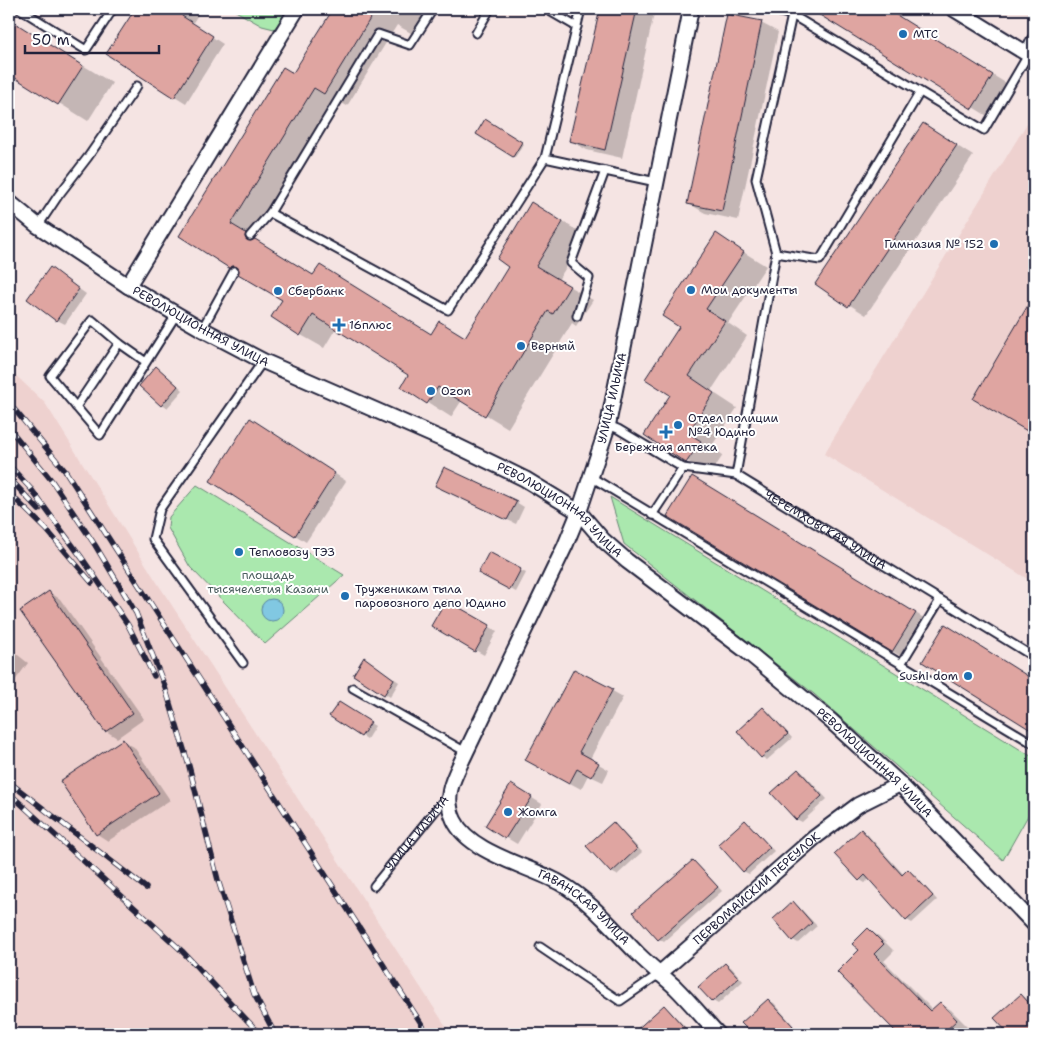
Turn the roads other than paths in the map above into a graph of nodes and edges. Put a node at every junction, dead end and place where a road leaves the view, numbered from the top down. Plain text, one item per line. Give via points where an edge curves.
1 (20, 9) edge
2 (113, 9) edge
3 (297, 9) edge
4 (433, 9) edge
5 (490, 9) edge
6 (546, 9) edge
7 (582, 9) edge
8 (691, 9) edge
9 (769, 9) edge
10 (954, 9) edge
11 (792, 15) junction
12 (577, 27) junction
13 (476, 33) dead end
14 (1034, 41) edge
15 (1031, 56) edge
16 (137, 86) dead end
17 (920, 92) junction
18 (545, 158) junction
19 (605, 171) junction
20 (656, 182) junction
21 (9, 202) edge
22 (270, 213) junction
23 (38, 226) junction
24 (250, 236) dead end
25 (776, 253) junction
26 (234, 271) dead end
27 (128, 286) junction
28 (176, 315) junction
29 (577, 316) dead end
30 (202, 329) junction
31 (119, 343) junction
32 (263, 361) junction
33 (146, 362) junction
34 (76, 407) junction
35 (608, 425) junction
36 (683, 468) junction
37 (736, 475) junction
38 (591, 477) junction
39 (578, 512) junction
40 (652, 515) junction
41 (940, 600) junction
42 (1034, 657) edge
43 (243, 663) dead end
44 (901, 664) junction
45 (353, 688) dead end
46 (1034, 744) edge
47 (466, 752) junction
48 (900, 784) junction
49 (448, 795) junction
50 (374, 886) dead end
51 (1034, 924) edge
52 (540, 947) dead end
53 (659, 974) junction
54 (718, 1034) edge

1 - 2 lane via 86,50
3 - 27 street
4 - 22 lane via 410,45 378,34
5 - 13 lane
6 - 12 lane
7 - 12 lane
8 - 20 street, УЛИЦА ИЛЬИЧА
9 - 11 lane
10 - 15 street
11 - 17 lane
11 - 25 lane via 756,179
12 - 18 lane
14 - 15 street
15 - 17 lane via 984,130
16 - 23 lane
17 - 25 lane via 820,260
18 - 19 lane
18 - 22 lane via 448,310
19 - 20 lane
19 - 29 lane via 571,262 589,278
20 - 35 street, УЛИЦА ИЛЬИЧА
21 - 23 street, РЕВОЛЮЦИОННАЯ УЛИЦА
22 - 24 lane
23 - 27 street, РЕВОЛЮЦИОННАЯ УЛИЦА
25 - 37 lane
26 - 30 lane
27 - 28 street, РЕВОЛЮЦИОННАЯ УЛИЦА
28 - 30 street, РЕВОЛЮЦИОННАЯ УЛИЦА
28 - 33 lane
30 - 32 street, РЕВОЛЮЦИОННАЯ УЛИЦА
31 - 33 lane
31 - 34 lane
31 - 34 lane via 92,320 50,376
32 - 39 street, РЕВОЛЮЦИОННАЯ УЛИЦА via 453,444 525,479
32 - 43 lane via 160,509 153,539
33 - 34 lane via 100,435
35 - 36 lane, ЧЕРЕМХОВСКАЯ УЛИЦА
35 - 38 street, УЛИЦА ИЛЬИЧА
36 - 37 lane, ЧЕРЕМХОВСКАЯ УЛИЦА
36 - 40 lane
37 - 41 lane, ЧЕРЕМХОВСКАЯ УЛИЦА
38 - 39 street, УЛИЦА ИЛЬИЧА
38 - 40 lane
39 - 47 street, УЛИЦА ИЛЬИЧА via 565,546
39 - 48 street, РЕВОЛЮЦИОННАЯ УЛИЦА via 627,561 745,650 831,721
40 - 44 lane
41 - 42 lane, ЧЕРЕМХОВСКАЯ УЛИЦА
41 - 44 lane
44 - 46 lane
45 - 47 lane
47 - 49 street, УЛИЦА ИЛЬИЧА
48 - 51 street, РЕВОЛЮЦИОННАЯ УЛИЦА
48 - 53 street, ПЕРВОМАЙСКИЙ ПЕРЕУЛОК via 858,805 814,838
49 - 50 lane, УЛИЦА ИЛЬИЧА
49 - 53 street, ГАВАНСКАЯ УЛИЦА via 454,819 472,840 574,892
52 - 53 lane, ПЕРВОМАЙСКИЙ ПЕРЕУЛОК via 620,1001
53 - 54 street, ГАВАНСКАЯ УЛИЦА

